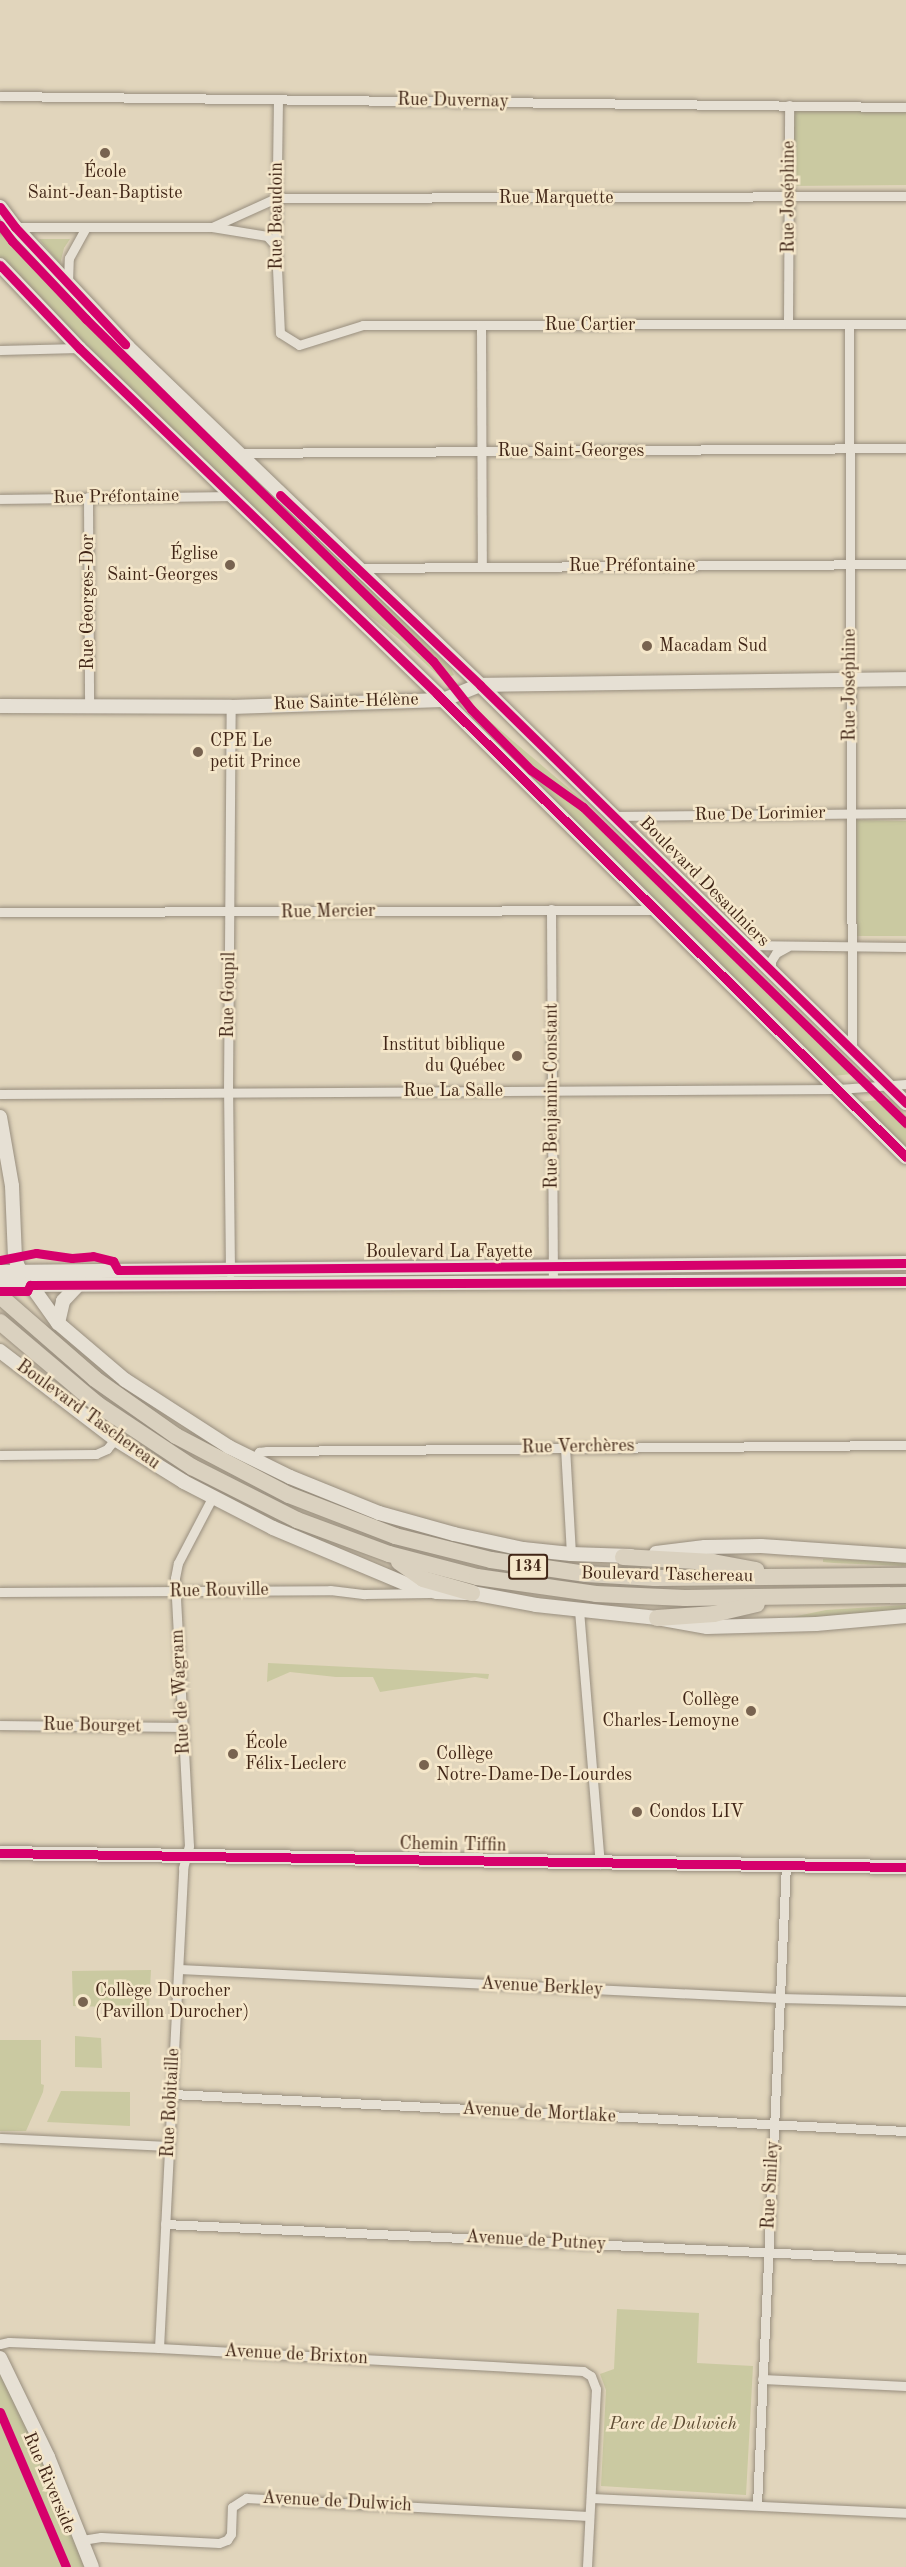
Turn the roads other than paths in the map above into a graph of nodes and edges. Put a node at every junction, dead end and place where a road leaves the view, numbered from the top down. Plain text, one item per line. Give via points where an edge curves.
1 (0, 96) edge
2 (278, 99) junction
3 (789, 105) junction
4 (906, 106) edge
5 (906, 196) edge
6 (789, 197) junction
7 (276, 198) junction
8 (0, 207) edge
9 (0, 227) edge
10 (15, 227) junction
11 (86, 227) junction
12 (212, 227) junction
13 (276, 246) junction
14 (0, 265) edge
15 (68, 282) junction
16 (789, 324) junction
17 (849, 324) junction
18 (906, 324) edge
19 (481, 325) junction
20 (280, 333) joint
21 (79, 348) junction
22 (0, 350) edge
23 (906, 448) edge
24 (849, 449) junction
25 (482, 452) junction
26 (236, 453) junction
27 (232, 496) junction
28 (88, 497) junction
29 (0, 499) edge
30 (906, 564) edge
31 (850, 565) junction
32 (482, 567) junction
33 (357, 568) junction
34 (850, 679) junction
35 (906, 679) edge
36 (480, 685) junction
37 (443, 699) junction
38 (0, 706) edge
39 (88, 706) junction
40 (231, 707) junction
41 (850, 812) junction
42 (906, 813) edge
43 (614, 816) junction
44 (551, 909) junction
45 (656, 910) junction
46 (0, 912) edge
47 (230, 913) junction
48 (743, 945) junction
49 (789, 947) junction
50 (851, 947) junction
51 (906, 947) edge
52 (771, 970) junction
53 (852, 1047) junction
54 (888, 1084) junction
55 (906, 1084) edge
56 (839, 1089) junction
57 (551, 1090) junction
58 (228, 1092) junction
59 (0, 1094) edge
60 (906, 1103) edge
61 (0, 1117) edge
62 (906, 1157) edge
63 (906, 1263) edge
64 (553, 1268) junction
65 (230, 1270) junction
66 (20, 1271) junction
67 (906, 1281) edge
68 (2, 1282) edge
69 (553, 1283) junction
70 (230, 1284) junction
71 (30, 1285) junction
72 (78, 1285) junction
73 (0, 1322) edge
74 (58, 1323) junction
75 (0, 1351) edge
76 (115, 1439) junction
77 (906, 1444) edge
78 (565, 1448) junction
79 (0, 1455) edge
80 (254, 1459) junction
81 (212, 1498) junction
82 (389, 1554) junction
83 (571, 1554) junction
84 (906, 1556) edge
85 (623, 1557) junction
86 (906, 1576) edge
87 (796, 1577) junction
88 (0, 1592) edge
89 (176, 1592) junction
90 (437, 1592) junction
91 (472, 1593) junction
92 (906, 1595) edge
93 (788, 1596) junction
94 (579, 1610) junction
95 (906, 1616) edge
96 (657, 1618) junction
97 (0, 1725) edge
98 (183, 1727) junction
99 (0, 1853) edge
100 (185, 1857) junction
101 (600, 1864) junction
102 (786, 1865) junction
103 (906, 1867) edge
104 (179, 1969) junction
105 (780, 1998) junction
106 (906, 2001) edge
107 (172, 2094) junction
108 (774, 2126) junction
109 (906, 2131) edge
110 (0, 2138) edge
111 (169, 2146) junction
112 (165, 2224) junction
113 (768, 2252) junction
114 (906, 2259) edge
115 (0, 2344) edge
116 (159, 2348) junction
117 (0, 2358) edge
118 (762, 2379) junction
119 (906, 2386) edge
120 (591, 2498) junction
121 (757, 2505) junction
122 (906, 2513) edge
123 (589, 2516) junction
124 (82, 2540) junction
125 (92, 2567) edge
126 (587, 2567) edge

1 - 2 street, Rue Duvernay
2 - 3 street, Rue Duvernay
2 - 7 street, Rue Beaudoin
3 - 4 street, Rue Duvernay
3 - 6 street, Rue Joséphine
5 - 6 street, Rue Marquette
6 - 7 street, Rue Marquette
6 - 16 street, Rue Joséphine
7 - 12 street, Rue Marquette
7 - 13 street, Rue Beaudoin
8 - 10 street, Boulevard Desaulniers
9 - 10 street, Rue Marquette
10 - 11 street, Rue Marquette
10 - 15 street, Boulevard Desaulniers
11 - 12 street, Rue Marquette
11 - 15 street via 69,258
12 - 13 street, Rue Marquette via 267,236
13 - 20 street, Rue Beaudoin
14 - 21 street
15 - 26 street, Boulevard Desaulniers
16 - 17 street, Rue Cartier
16 - 19 street, Rue Cartier
17 - 18 street, Rue Cartier
17 - 24 street, Rue Joséphine
19 - 20 street, Rue Cartier via 363,325 299,345
19 - 25 street
21 - 22 street
21 - 27 street
23 - 24 street, Rue Saint-Georges
24 - 25 street, Rue Saint-Georges
24 - 31 street, Rue Joséphine
25 - 26 street, Rue Saint-Georges
25 - 32 street
26 - 33 street, Boulevard Desaulniers
27 - 28 street, Rue Préfontaine
27 - 37 street
28 - 29 street, Rue Préfontaine
28 - 39 street, Rue Georges-Dor
30 - 31 street, Rue Préfontaine
31 - 32 street, Rue Préfontaine
31 - 34 street, Rue Joséphine
32 - 33 street, Rue Préfontaine
33 - 36 street, Boulevard Desaulniers
34 - 35 street, Rue Sainte-Hélène
34 - 36 street, Rue Sainte-Hélène
34 - 41 street, Rue Joséphine
36 - 37 street, Rue Sainte-Hélène
36 - 43 street, Boulevard Desaulniers
37 - 40 street, Rue Sainte-Hélène
37 - 45 street
38 - 39 street, Rue Sainte-Hélène
39 - 40 street, Rue Sainte-Hélène
40 - 47 street, Rue Goupil
41 - 42 street, Rue De Lorimier
41 - 43 street, Rue De Lorimier
41 - 50 street, Rue Joséphine
43 - 48 street, Boulevard Desaulniers
44 - 45 street, Rue Mercier
44 - 47 street, Rue Mercier
44 - 57 street, Rue Benjamin-Constant
45 - 56 street
46 - 47 street, Rue Mercier
47 - 58 street, Rue Goupil
48 - 49 street
48 - 52 street, Boulevard Desaulniers
49 - 50 street
49 - 52 street via 776,953
50 - 51 street
50 - 53 street, Rue Joséphine
52 - 53 street, Boulevard Desaulniers
53 - 54 street, Boulevard Desaulniers
54 - 55 street, Rue La Salle
54 - 56 street, Rue La Salle
54 - 60 street, Boulevard Desaulniers
56 - 57 street, Rue La Salle
56 - 62 street
57 - 58 street, Rue La Salle
57 - 64 street, Rue Benjamin-Constant
58 - 59 street, Rue La Salle
58 - 65 street, Rue Goupil
61 - 66 street via 12,1186 15,1257
63 - 64 street, Boulevard La Fayette
64 - 65 street, Boulevard La Fayette
64 - 69 street, Rue Benjamin-Constant
65 - 66 street, Boulevard La Fayette
65 - 70 street, Rue Goupil
66 - 68 street, Boulevard La Fayette
66 - 71 street, Boulevard Taschereau
67 - 69 street, Boulevard La Fayette
68 - 71 street, Boulevard La Fayette
68 - 87 highway, Boulevard Taschereau / 134 via 84,1371 164,1428 257,1480 354,1522 449,1551 558,1571 655,1578
69 - 70 street, Boulevard La Fayette
70 - 72 street, Boulevard La Fayette
71 - 72 street, Boulevard La Fayette
71 - 74 street, Boulevard Taschereau
72 - 74 street via 63,1301
73 - 82 highway, Boulevard Taschereau / 134 via 96,1404 192,1467 303,1523
74 - 80 street, Boulevard Taschereau via 138,1389 200,1430
75 - 76 street, Boulevard Taschereau
76 - 79 street via 96,1454
76 - 81 street, Boulevard Taschereau
77 - 78 street, Rue Verchères
78 - 80 street, Rue Verchères via 267,1451 259,1452
78 - 83 street
80 - 83 street, Boulevard Taschereau via 335,1496 408,1522 516,1547
81 - 89 street, Rue de Wagram via 178,1563
81 - 90 street, Boulevard Taschereau via 290,1536 407,1584
82 - 91 highway via 423,1579
82 - 93 highway, Boulevard Taschereau / 134 via 477,1577 575,1592 662,1598
83 - 85 street, Boulevard Taschereau
84 - 85 street, Boulevard Taschereau via 754,1546 705,1547
85 - 87 highway via 713,1562
86 - 87 highway, Boulevard Taschereau / 134
88 - 89 street, Rue Rouville
89 - 90 street, Rue Rouville
89 - 98 street, Rue de Wagram
90 - 91 street, Boulevard Taschereau
91 - 94 street, Boulevard Taschereau
92 - 93 highway, Boulevard Taschereau / 134
93 - 96 highway via 714,1614
94 - 96 street, Boulevard Taschereau
94 - 101 street
95 - 96 street, Boulevard Taschereau via 716,1627
97 - 98 street, Rue Bourget
98 - 100 street, Rue de Wagram via 189,1846
99 - 100 street, Chemin Tiffin
100 - 101 street, Chemin Tiffin
100 - 104 street, Rue Robitaille
101 - 102 street, Chemin Tiffin
102 - 103 street, Chemin Tiffin
102 - 105 street, Rue Smiley
104 - 105 street, Avenue Berkley
104 - 107 street, Rue Robitaille
105 - 106 street, Avenue Berkley
105 - 108 street, Rue Smiley
107 - 108 street, Avenue de Mortlake
107 - 111 street, Rue Robitaille
108 - 109 street, Avenue de Mortlake
108 - 113 street, Rue Smiley
110 - 111 street
111 - 112 street, Rue Robitaille
112 - 113 street, Avenue de Putney
112 - 116 street, Rue Robitaille
113 - 114 street, Avenue de Putney
113 - 118 street, Rue Smiley
115 - 116 street, Avenue de Brixton
116 - 120 street, Avenue de Brixton via 583,2371 591,2376 596,2388
117 - 124 street, Rue Riverside via 41,2441
118 - 119 street
118 - 121 street, Rue Smiley
120 - 121 street
120 - 123 street
121 - 122 street
123 - 124 street, Avenue de Dulwich via 246,2498 232,2507 231,2534 219,2543 101,2537
123 - 126 street
124 - 125 street, Rue Riverside

